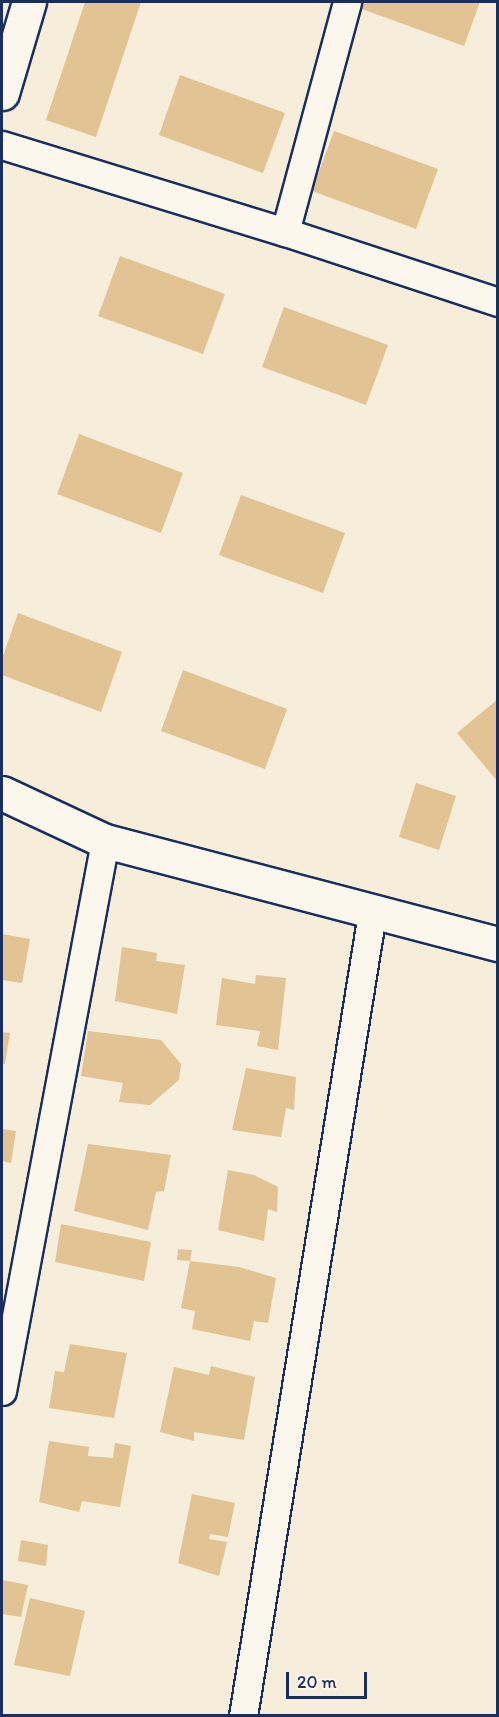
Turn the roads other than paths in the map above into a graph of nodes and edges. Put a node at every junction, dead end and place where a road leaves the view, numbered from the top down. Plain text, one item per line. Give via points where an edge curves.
1 (28, 2) edge
2 (346, 2) edge
3 (2, 93) edge
4 (2, 145) edge
5 (285, 232) junction
6 (498, 302) edge
7 (2, 795) edge
8 (105, 841) junction
9 (372, 913) junction
10 (498, 944) edge
11 (2, 1391) edge
12 (243, 1716) edge

1 - 3 street
2 - 5 street
4 - 5 street
5 - 6 street
7 - 8 street
8 - 9 street
8 - 11 street
9 - 10 street
9 - 12 street

